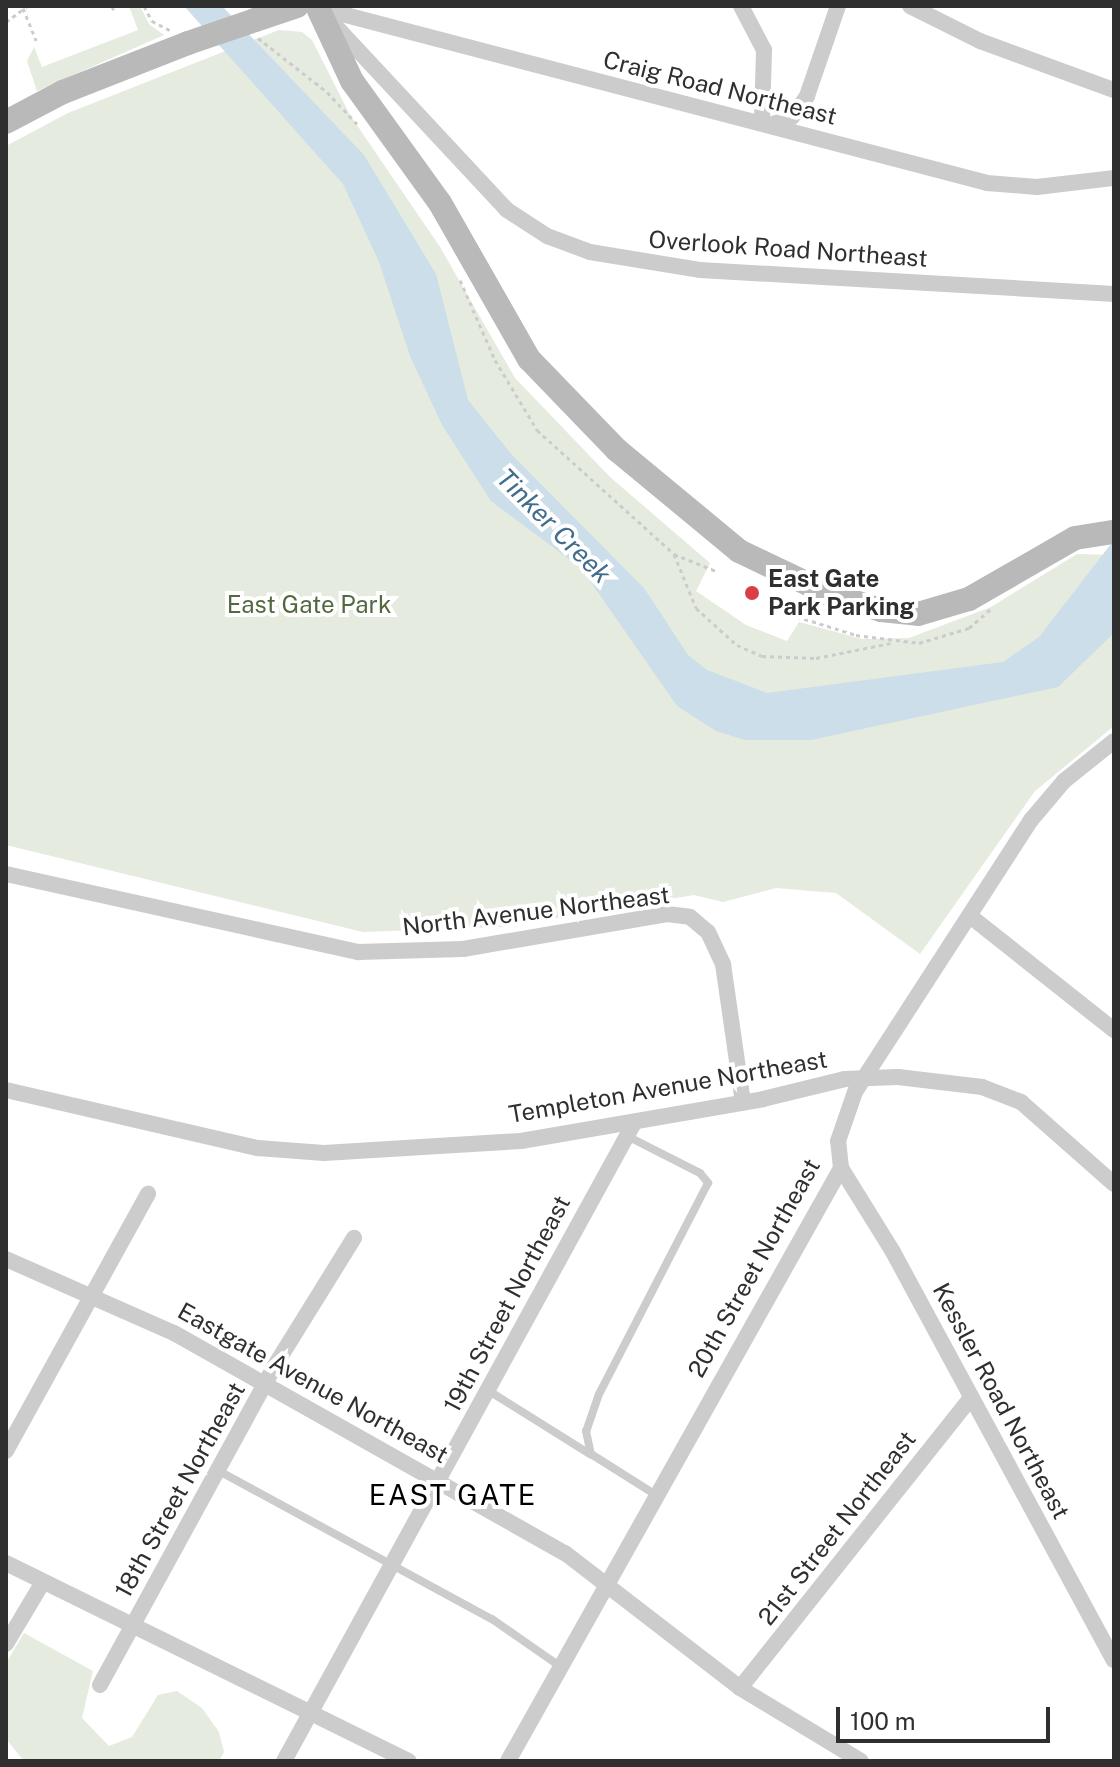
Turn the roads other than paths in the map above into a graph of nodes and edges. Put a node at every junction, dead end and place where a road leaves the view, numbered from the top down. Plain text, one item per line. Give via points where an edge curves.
1 (311, 6) edge
2 (741, 6) edge
3 (838, 6) edge
4 (910, 6) edge
5 (1114, 90) edge
6 (6, 122) edge
7 (768, 123) junction
8 (1114, 178) edge
9 (1114, 294) edge
10 (1112, 532) edge
11 (1114, 741) edge
12 (6, 874) edge
13 (970, 916) junction
14 (1114, 1030) edge
15 (865, 1076) junction
16 (6, 1090) edge
17 (743, 1103) junction
18 (630, 1129) junction
19 (841, 1168) junction
20 (1114, 1184) edge
21 (148, 1194) dead end
22 (354, 1238) dead end
23 (6, 1259) edge
24 (93, 1296) junction
25 (266, 1385) junction
26 (489, 1391) junction
27 (971, 1398) junction
28 (6, 1451) edge
29 (591, 1454) junction
30 (219, 1471) junction
31 (439, 1479) junction
32 (656, 1495) junction
33 (6, 1563) edge
34 (391, 1566) junction
35 (43, 1582) junction
36 (607, 1582) junction
37 (132, 1627) junction
38 (6, 1644) edge
39 (1114, 1660) edge
40 (561, 1667) junction
41 (100, 1685) dead end
42 (740, 1688) junction
43 (311, 1713) junction
44 (284, 1761) edge
45 (409, 1761) edge
46 (508, 1761) edge
47 (861, 1761) edge

1 - 6 street, bridge via 253,25 182,36
1 - 7 street, Craig Road Northeast
1 - 9 street, Overlook Road Northeast via 507,210 547,236 590,252 700,270
1 - 10 street via 352,81 440,203 529,359 617,450 739,551 829,594 881,610 918,614 969,599 1066,542
2 - 7 street via 764,50
3 - 7 street via 807,96 792,117
4 - 5 street via 980,41
7 - 8 street, Craig Road Northeast via 987,183 1037,187
11 - 13 street, 20th Street Northeast via 1047,799
12 - 17 street, North Avenue Northeast via 358,952 463,949 667,914 690,917 708,932 723,964
13 - 14 street
13 - 15 street, 20th Street Northeast
15 - 17 street, Templeton Avenue Northeast
15 - 19 street, 20th Street Northeast via 838,1141
15 - 20 street, Templeton Avenue Northeast via 1002,1093 1047,1120
16 - 18 street, Templeton Avenue Northeast via 206,1138 293,1152 521,1141
17 - 18 street, Templeton Avenue Northeast
18 - 26 street, 19th Street Northeast
18 - 29 lane via 700,1173 708,1189 599,1394 586,1431
19 - 27 street, Kessler Road Northeast
19 - 32 street, 20th Street Northeast
21 - 24 street
22 - 25 street, 18th Street Northeast
23 - 24 street, Eastgate Avenue Northeast
24 - 25 street, Eastgate Avenue Northeast via 174,1333
24 - 28 street
25 - 30 street, 18th Street Northeast
25 - 31 street, Eastgate Avenue Northeast
26 - 29 lane
26 - 31 street, 19th Street Northeast
27 - 39 street, Kessler Road Northeast
27 - 42 street, 21st Street Northeast
29 - 32 lane
30 - 34 lane
30 - 37 street, 18th Street Northeast
31 - 34 street, 19th Street Northeast
31 - 36 street, Eastgate Avenue Northeast
32 - 36 street, 20th Street Northeast
33 - 35 street
34 - 40 lane via 492,1619
34 - 43 street, 19th Street Northeast
35 - 37 street
35 - 38 street
36 - 40 street, 20th Street Northeast
36 - 42 street, Eastgate Avenue Northeast
37 - 41 street, 18th Street Northeast
37 - 43 street
40 - 46 street, 20th Street Northeast
42 - 47 street, Eastgate Avenue Northeast
43 - 44 street, 19th Street Northeast
43 - 45 street

